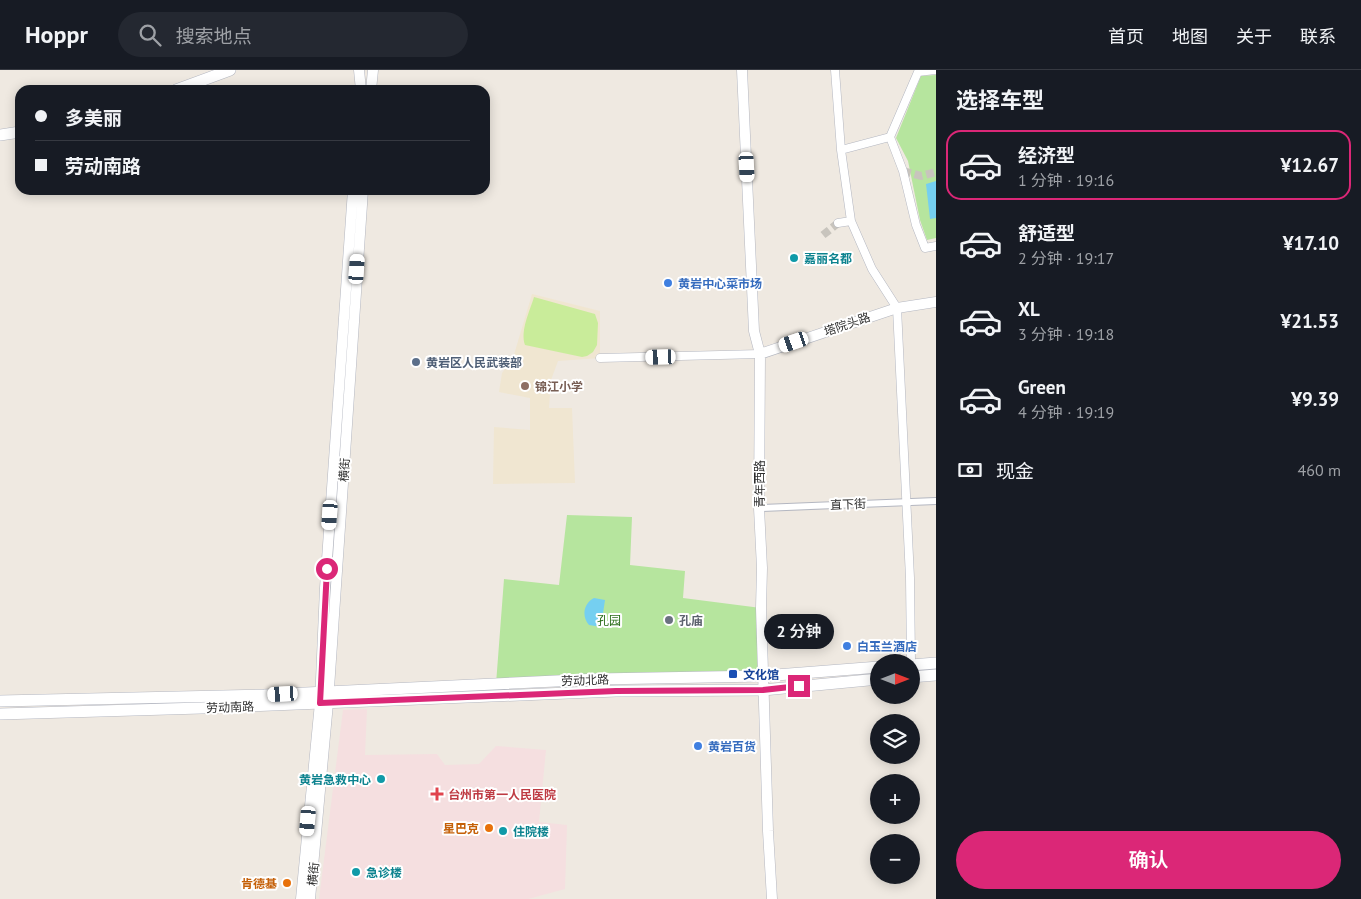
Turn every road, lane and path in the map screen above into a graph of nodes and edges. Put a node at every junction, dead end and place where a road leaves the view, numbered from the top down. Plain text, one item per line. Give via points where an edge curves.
1 (230, 70) edge
2 (360, 70) edge
3 (373, 70) edge
4 (742, 70) edge
5 (835, 70) edge
6 (935, 70) edge
7 (190, 85) edge
8 (361, 85) edge
9 (372, 85) edge
10 (15, 133) edge
11 (0, 135) edge
12 (890, 138) junction
13 (841, 150) junction
14 (353, 195) edge
15 (363, 195) edge
16 (851, 221) junction
17 (838, 222) tunnel mouth
18 (936, 246) edge
19 (936, 302) edge
20 (896, 308) junction
21 (760, 354) junction
22 (600, 358) dead end
23 (346, 361) junction
24 (936, 501) edge
25 (906, 502) junction
26 (759, 508) junction
27 (911, 654) edge
28 (920, 664) edge
29 (936, 664) edge
30 (870, 669) edge
31 (936, 675) edge
32 (763, 676) junction
33 (920, 676) edge
34 (870, 680) edge
35 (763, 690) junction
36 (324, 697) junction
37 (0, 701) edge
38 (0, 714) edge
39 (301, 899) edge
40 (310, 899) edge
41 (772, 899) edge

1 - 7 main road
2 - 8 street
3 - 9 street
4 - 21 street, 青年西路 via 754,331
5 - 13 street
6 - 12 street via 918,72
10 - 11 main road
12 - 13 street
12 - 18 street via 925,248
13 - 16 street
14 - 23 street, 横街
15 - 23 street, 横街
16 - 17 street
16 - 20 street via 872,269
19 - 20 street, 塔院头路
20 - 21 street, 塔院头路
20 - 25 street
21 - 22 street
21 - 26 street, 青年西路
23 - 36 street, 横街
24 - 25 street, 直下街
25 - 26 street, 直下街
25 - 27 street
26 - 32 street, 青年西路
28 - 29 main road
30 - 32 main road, 劳动北路
31 - 33 main road
32 - 35 street, 青年西路
32 - 36 main road, 劳动北路 via 598,679
34 - 35 main road, 劳动南路
35 - 36 main road, 劳动南路
35 - 41 street, 青年西路
36 - 37 main road, 劳动南路 via 264,695
36 - 38 main road, 劳动南路
36 - 39 street, 横街
36 - 40 street, 横街

